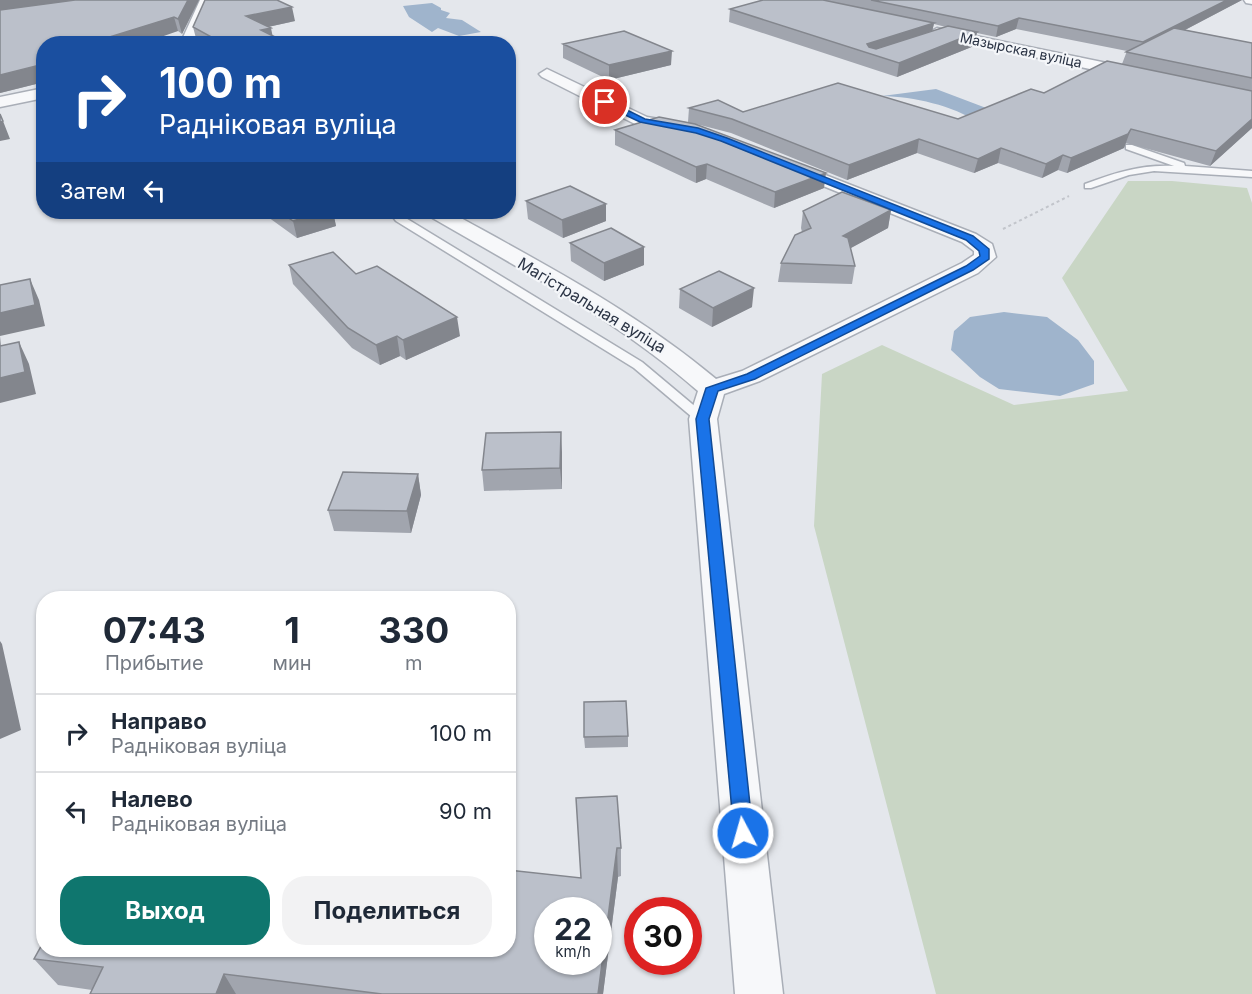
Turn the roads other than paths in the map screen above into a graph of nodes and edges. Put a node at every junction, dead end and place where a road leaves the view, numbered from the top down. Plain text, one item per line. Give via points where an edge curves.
1 (206, 0) edge
2 (190, 36) edge
3 (927, 36) edge
4 (548, 74) dead end
5 (1147, 76) edge
6 (36, 95) edge
7 (0, 102) edge
8 (698, 131) edge
9 (1129, 147) edge
10 (767, 157) edge
11 (1204, 172) junction
12 (1252, 174) edge
13 (1088, 186) road end
14 (400, 219) edge
15 (448, 219) edge
16 (712, 388) junction
17 (702, 419) junction
18 (759, 994) edge

1 - 2 street
3 - 5 street, Мазырская вуліца via 950,34
4 - 8 street via 643,121
6 - 7 street
9 - 11 lane
10 - 16 street via 969,238 984,249 985,257 970,268 751,376
11 - 12 lane
11 - 13 lane via 1142,169
14 - 17 lane via 638,364
15 - 16 street, Магістральная вуліца via 644,333
16 - 17 street
17 - 18 street

